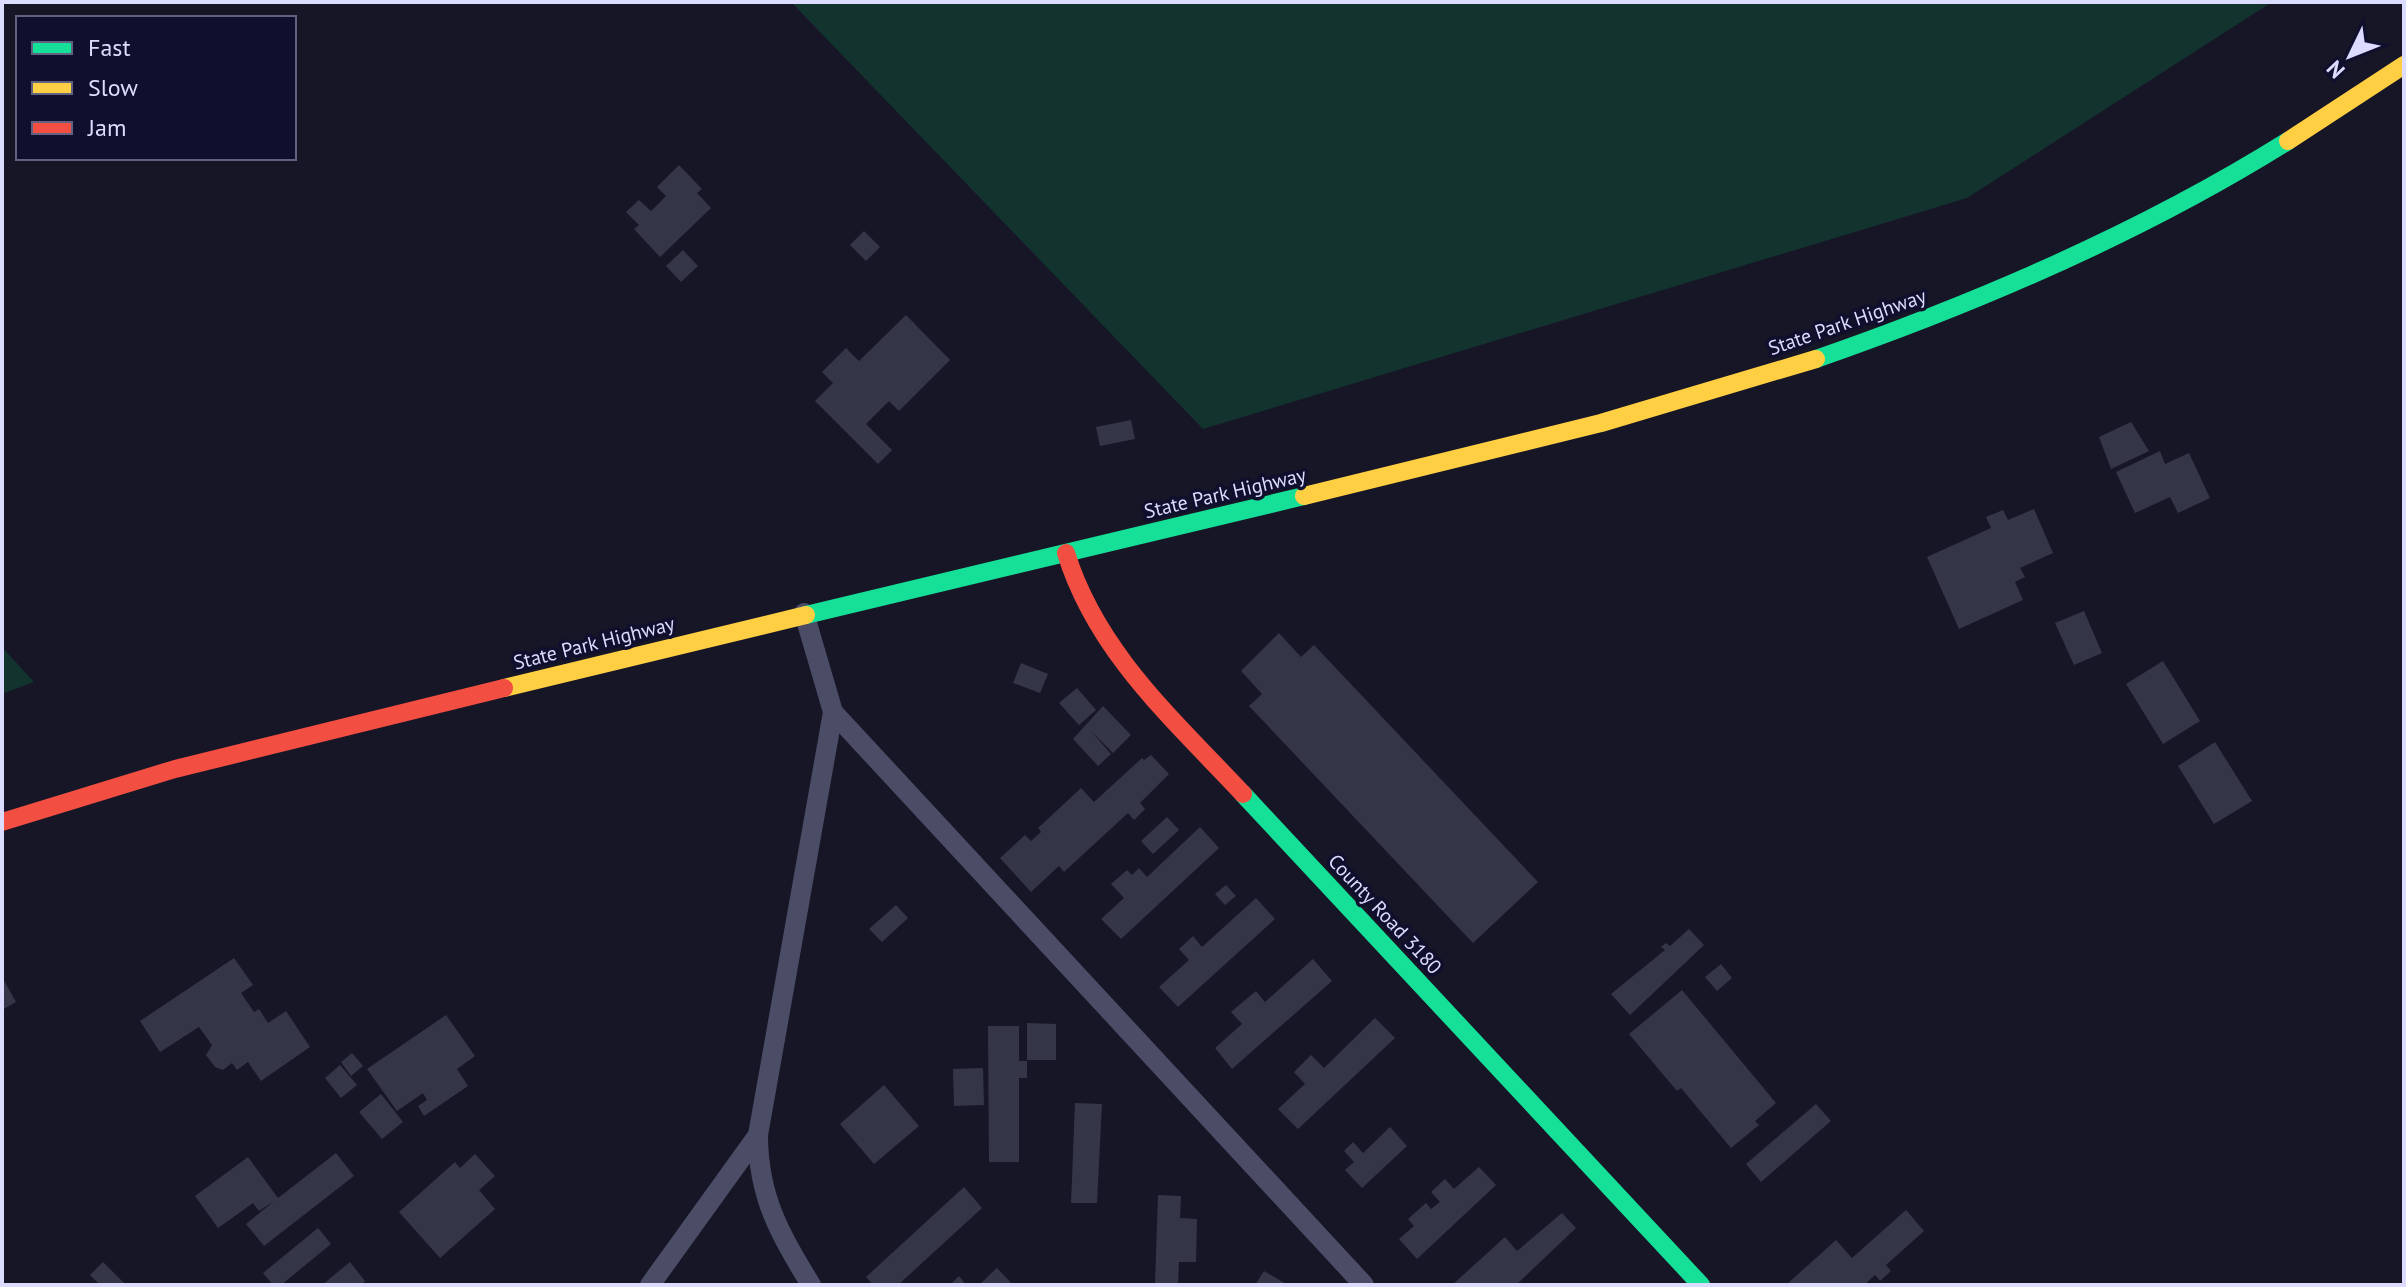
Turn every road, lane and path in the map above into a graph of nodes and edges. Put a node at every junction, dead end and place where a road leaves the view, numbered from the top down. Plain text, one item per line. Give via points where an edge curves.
1 (2404, 65) edge
2 (1066, 553) junction
3 (804, 613) junction
4 (833, 712) junction
5 (2, 822) edge
6 (758, 1135) junction
7 (650, 1285) edge
8 (811, 1285) edge
9 (1364, 1285) edge
10 (1701, 1285) edge

1 - 2 main road, State Park Highway via 2299,133 2145,221 2033,275 1874,339 1507,447
2 - 3 main road, State Park Highway
2 - 10 main road, County Road 3180 via 1080,600 1127,670
3 - 4 lane
3 - 5 main road, State Park Highway via 204,762
4 - 6 lane
4 - 9 lane
6 - 7 lane
6 - 8 lane via 764,1197

